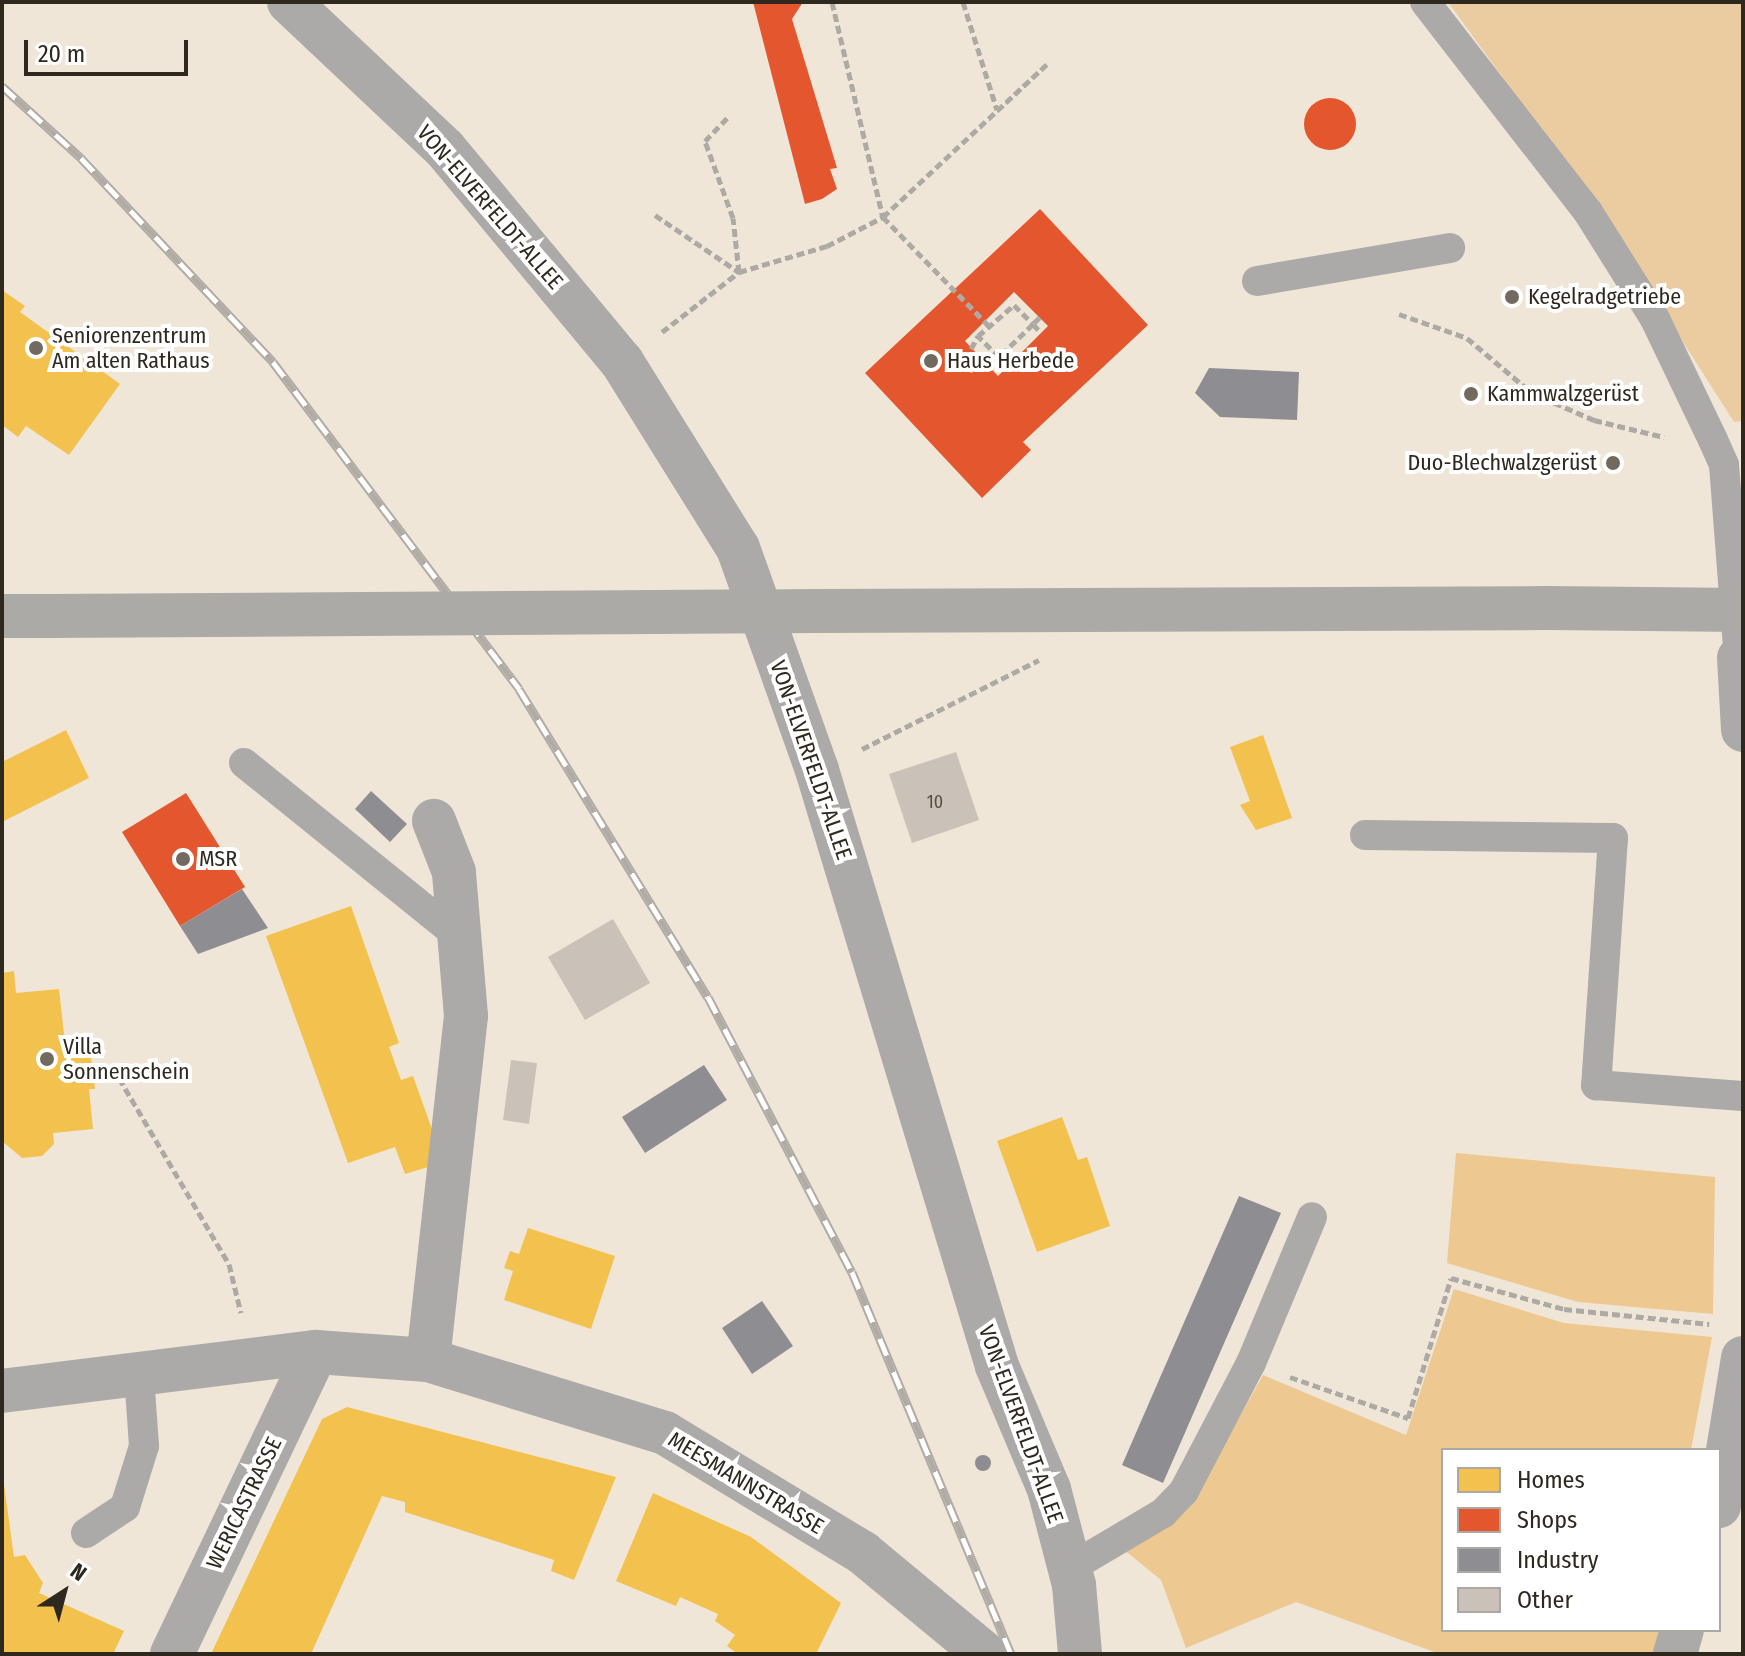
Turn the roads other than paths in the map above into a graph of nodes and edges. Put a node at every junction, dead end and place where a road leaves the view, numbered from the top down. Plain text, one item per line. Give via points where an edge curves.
1 (289, 2) edge
2 (1425, 2) edge
3 (1450, 248) dead end
4 (1257, 281) dead end
5 (1743, 610) edge
6 (2, 616) edge
7 (1739, 658) joint
8 (1743, 730) edge
9 (244, 763) dead end
10 (434, 821) dead end
11 (1365, 835) dead end
12 (463, 940) junction
13 (1743, 1096) edge
14 (1312, 1217) dead end
15 (316, 1352) junction
16 (1743, 1358) edge
17 (428, 1360) junction
18 (139, 1375) junction
19 (2, 1391) edge
20 (1721, 1494) edge
21 (86, 1533) dead end
22 (1070, 1568) junction
23 (1681, 1632) edge
24 (172, 1654) edge
25 (985, 1654) edge
26 (1080, 1654) edge
27 (1675, 1654) edge

1 - 22 street, VON-ELVERFELDT-ALLEE via 445,149 622,362 738,548 817,770 997,1366 1049,1489
2 - 7 lane via 1588,212 1655,319 1713,440 1724,465
3 - 4 lane
5 - 6 main road, bridge via 1042,606
7 - 8 street
9 - 12 lane
10 - 12 street via 454,872
11 - 13 lane via 1613,838 1596,1085
12 - 17 street via 466,1016
14 - 22 lane via 1251,1363 1184,1491 1163,1513
15 - 17 street, MEESMANNSTRASSE
15 - 18 street, MEESMANNSTRASSE
15 - 24 street, WERICASTRASSE
16 - 20 street
17 - 25 street, MEESMANNSTRASSE via 665,1433 863,1553
18 - 19 street, MEESMANNSTRASSE
18 - 21 lane via 144,1446 125,1507
22 - 26 street, VON-ELVERFELDT-ALLEE
23 - 27 street

